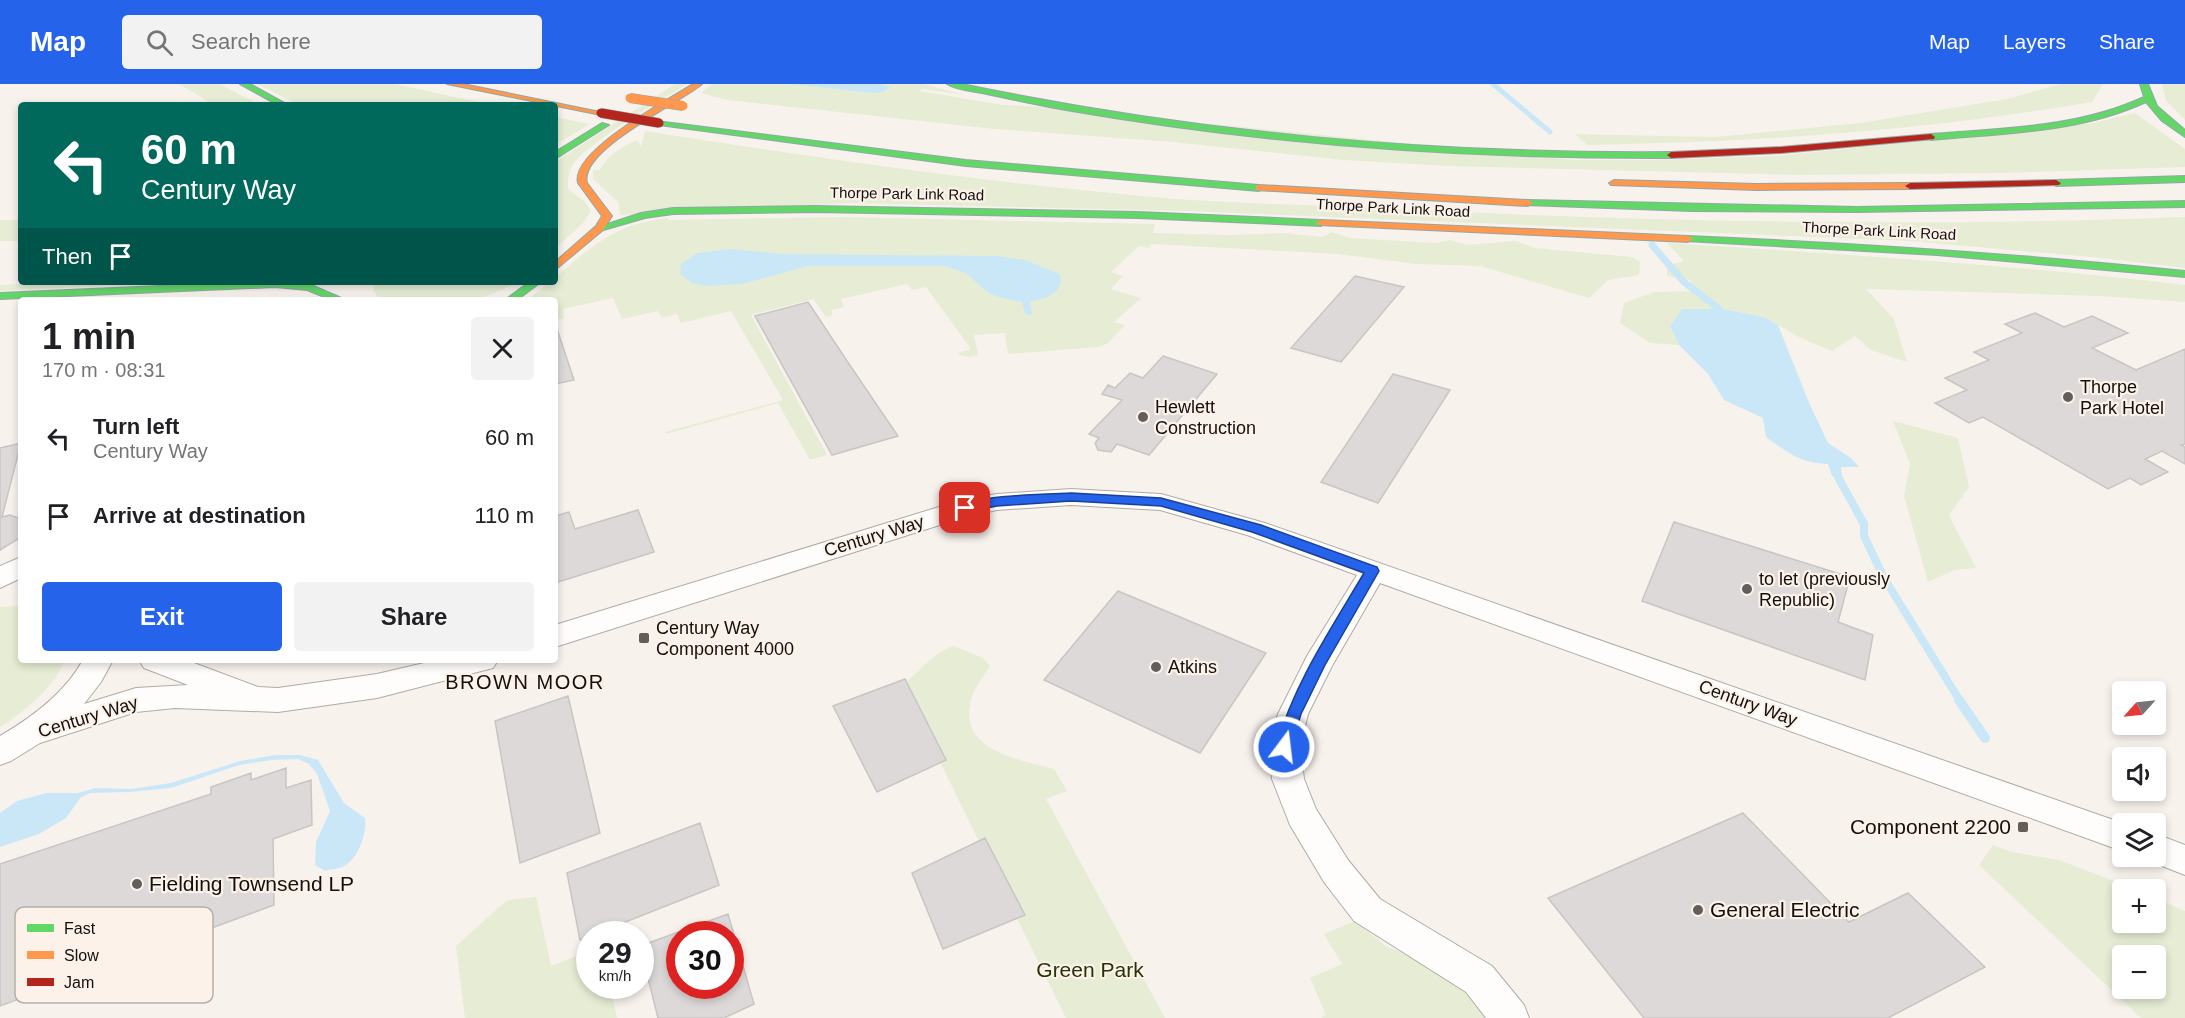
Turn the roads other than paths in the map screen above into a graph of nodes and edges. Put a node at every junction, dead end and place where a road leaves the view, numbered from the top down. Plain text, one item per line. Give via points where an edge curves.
1 (244, 84) edge
2 (451, 84) edge
3 (698, 84) edge
4 (951, 84) edge
5 (2144, 84) edge
6 (660, 90) dead end
7 (620, 96) dead end
8 (2147, 98) junction
9 (278, 102) edge
10 (544, 102) edge
11 (558, 105) edge
12 (689, 107) dead end
13 (2185, 134) edge
14 (558, 154) edge
15 (2185, 179) edge
16 (1596, 183) dead end
17 (2185, 204) edge
18 (600, 228) junction
19 (558, 264) edge
20 (2185, 274) edge
21 (252, 285) edge
22 (286, 285) edge
23 (532, 285) edge
24 (0, 296) edge
25 (345, 297) edge
26 (514, 297) edge
27 (18, 568) edge
28 (1372, 571) junction
29 (0, 578) edge
30 (18, 586) edge
31 (0, 589) edge
32 (558, 635) edge
33 (96, 663) edge
34 (163, 663) edge
35 (471, 663) edge
36 (258, 700) junction
37 (13, 744) edge
38 (2112, 833) edge
39 (2166, 853) edge
40 (2185, 860) edge
41 (1510, 1018) edge

1 - 9 highway
2 - 10 highway, bridge
3 - 18 highway via 602,147 582,167 581,181 606,209 607,216
4 - 8 highway via 1089,111 1255,134 1360,145 1526,154 1667,155 1795,150 2080,119 2129,109
5 - 8 highway
6 - 14 highway
7 - 12 highway, bridge
8 - 13 highway
11 - 17 highway, bridge via 659,123 1009,167 1408,198 1841,211
15 - 16 highway via 1840,188
18 - 19 highway
18 - 20 highway, Thorpe Park Link Road via 673,211 1138,214 1878,247
21 - 24 highway
22 - 25 highway
23 - 26 highway
27 - 29 street
28 - 32 street, Century Way via 1256,529 1161,502 1034,498 965,508
28 - 38 street, Century Way
28 - 41 street via 1293,714 1284,747 1288,779 1302,815 1336,871 1367,910 1479,979
30 - 31 street
33 - 37 street via 79,689 56,712
34 - 36 street, Century Way
35 - 36 street, Century Way via 377,686
36 - 37 street, Century Way via 175,696 136,700
39 - 40 street

